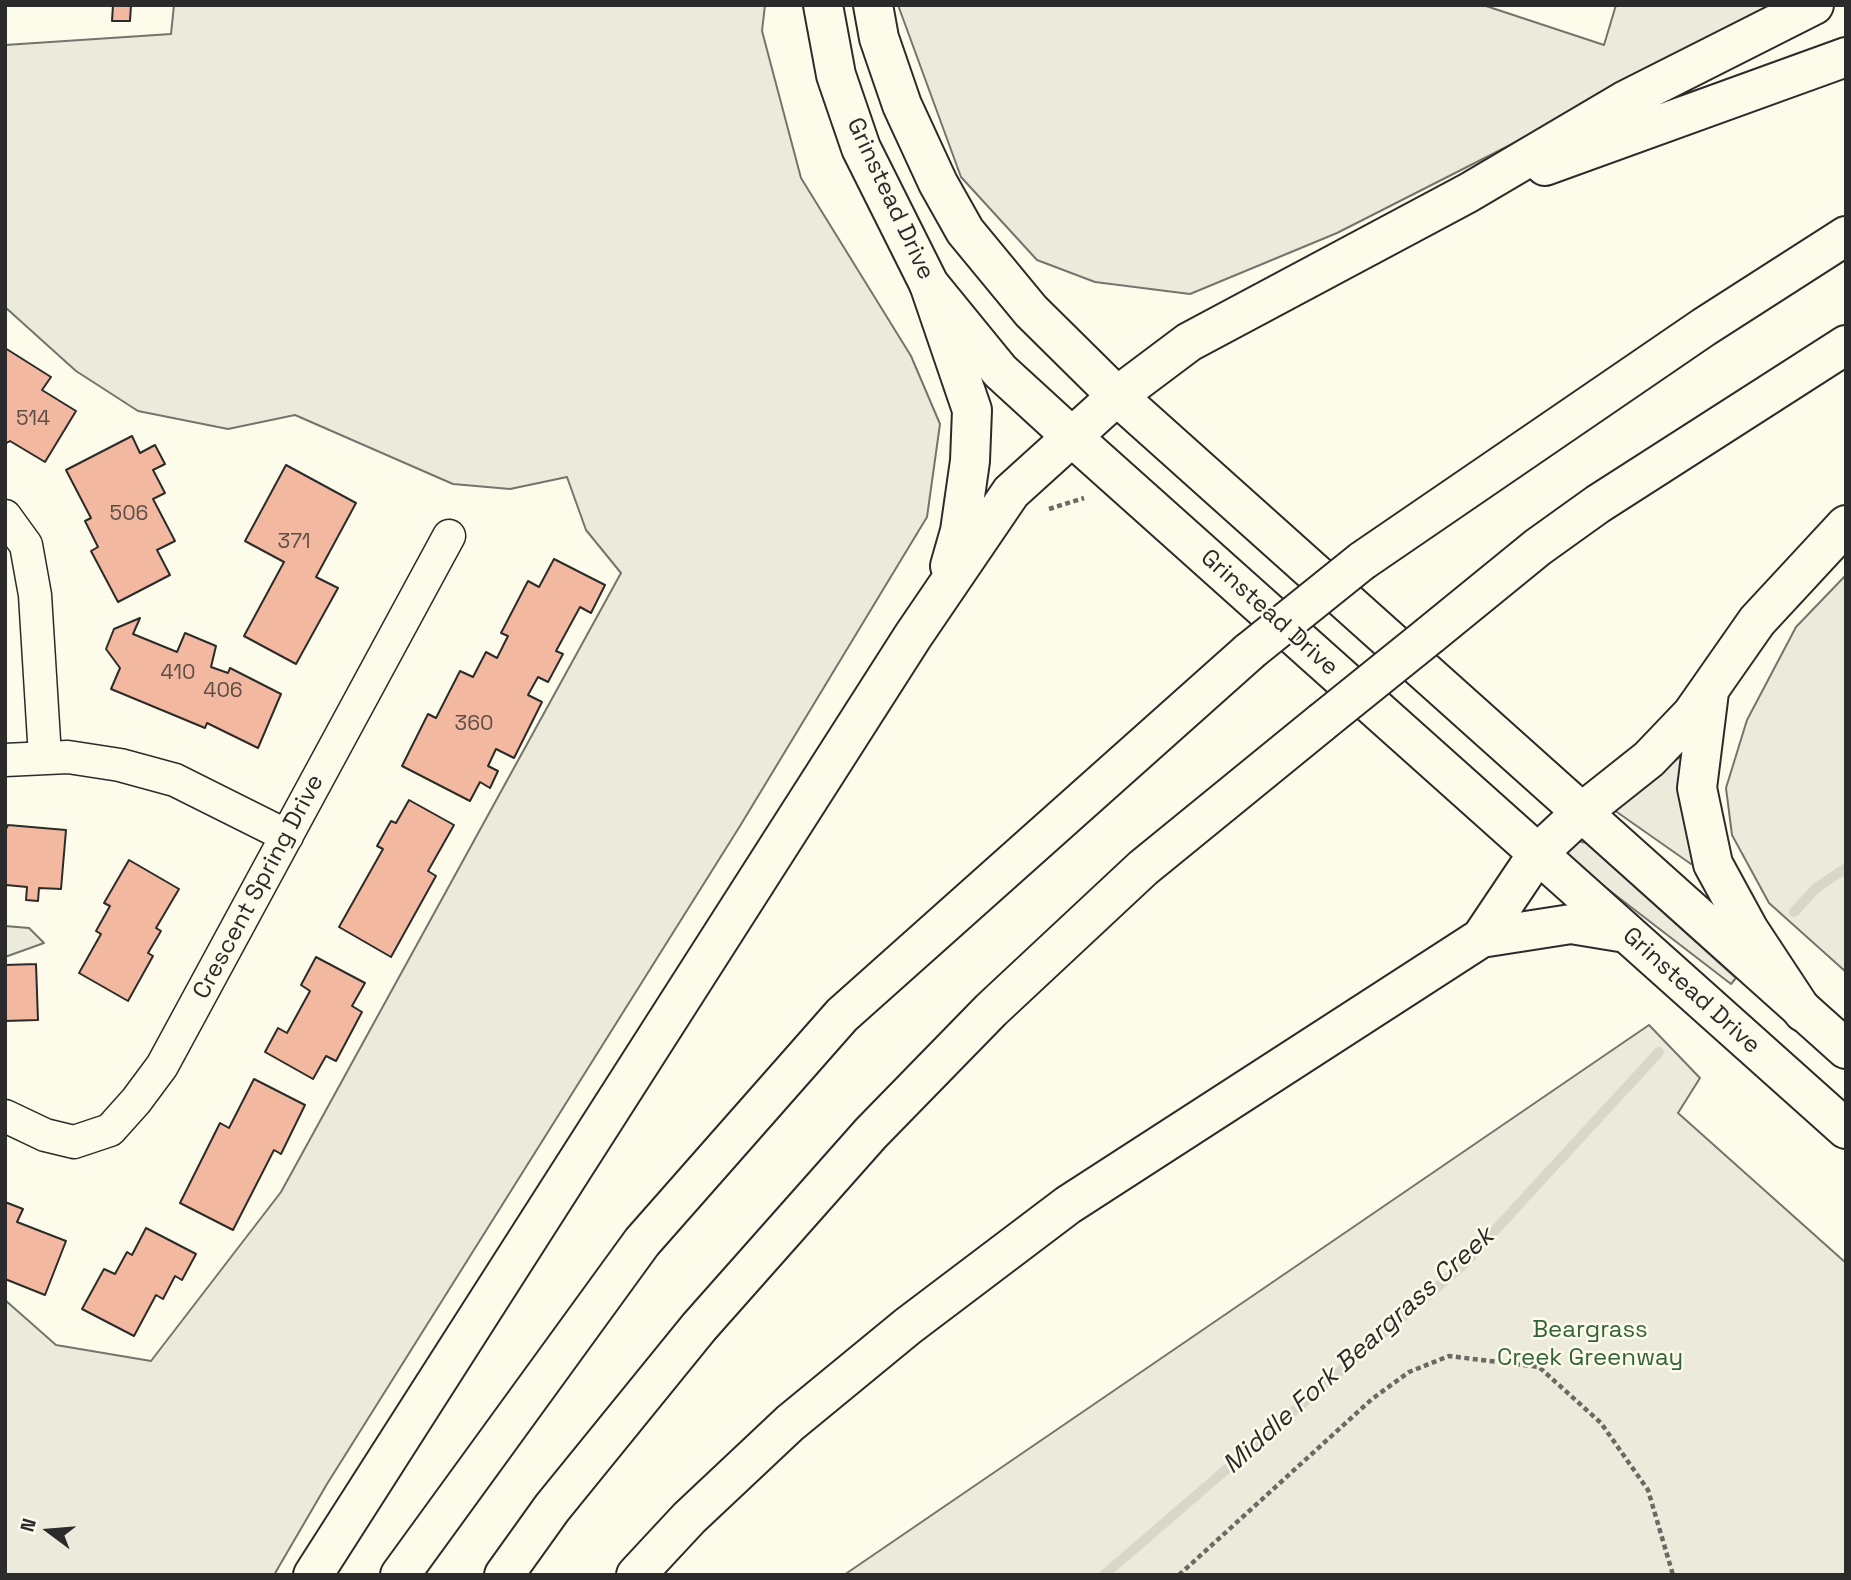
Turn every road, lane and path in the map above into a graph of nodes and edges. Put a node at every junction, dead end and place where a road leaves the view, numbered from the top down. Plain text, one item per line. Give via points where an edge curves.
1 (823, 5) edge
2 (873, 5) edge
3 (1814, 5) edge
4 (1846, 57) edge
5 (1468, 193) junction
6 (1846, 236) edge
7 (929, 284) junction
8 (1846, 345) edge
9 (1117, 396) junction
10 (1071, 436) junction
11 (5, 516) edge
12 (1846, 525) edge
13 (449, 536) dead end
14 (942, 593) junction
15 (1709, 692) junction
16 (45, 757) junction
17 (5, 760) edge
18 (1581, 813) junction
19 (287, 836) junction
20 (1538, 853) junction
21 (1626, 933) junction
22 (1481, 939) junction
23 (1804, 1012) junction
24 (1846, 1049) edge
25 (5, 1116) edge
26 (1846, 1129) edge
27 (313, 1575) edge
28 (400, 1575) edge
29 (504, 1575) edge
30 (636, 1575) edge
31 (1180, 1575) edge
32 (1673, 1575) edge

1 - 7 main road, Grinstead Drive via 836,75 861,148
2 - 9 main road, Grinstead Drive via 902,105 965,231 1031,311
3 - 5 main road via 1624,101
4 - 5 main road
5 - 9 main road via 1189,342
6 - 28 main road, bridge via 1704,327 1362,561 1250,650 842,1016 642,1242
7 - 10 main road, Grinstead Drive via 1000,371
7 - 14 main road via 972,410 960,531
8 - 29 main road, bridge via 1538,547 1143,868 991,1010 871,1133 699,1326 552,1508
9 - 10 main road
9 - 18 main road, Grinstead Drive
10 - 14 main road via 1011,492
10 - 20 main road, Grinstead Drive
11 - 16 street via 26,545 35,595
12 - 15 main road via 1757,621
13 - 19 street, Crescent Spring Drive
14 - 27 main road
15 - 18 main road via 1648,759
15 - 23 main road via 1697,788 1713,864 1749,930
16 - 17 street
16 - 19 street via 120,765 175,780
18 - 20 main road
18 - 23 main road, Grinstead Drive
19 - 25 street, Crescent Spring Drive via 162,1066 110,1130 74,1142 45,1135
20 - 21 main road, Grinstead Drive
20 - 22 main road
21 - 22 main road via 1571,924
21 - 26 main road, Grinstead Drive
22 - 30 main road via 1068,1205 908,1326 790,1423
23 - 24 main road, Grinstead Drive
31 - 32 path via 1372,1399 1409,1372 1449,1356 1539,1367 1601,1423 1648,1490

